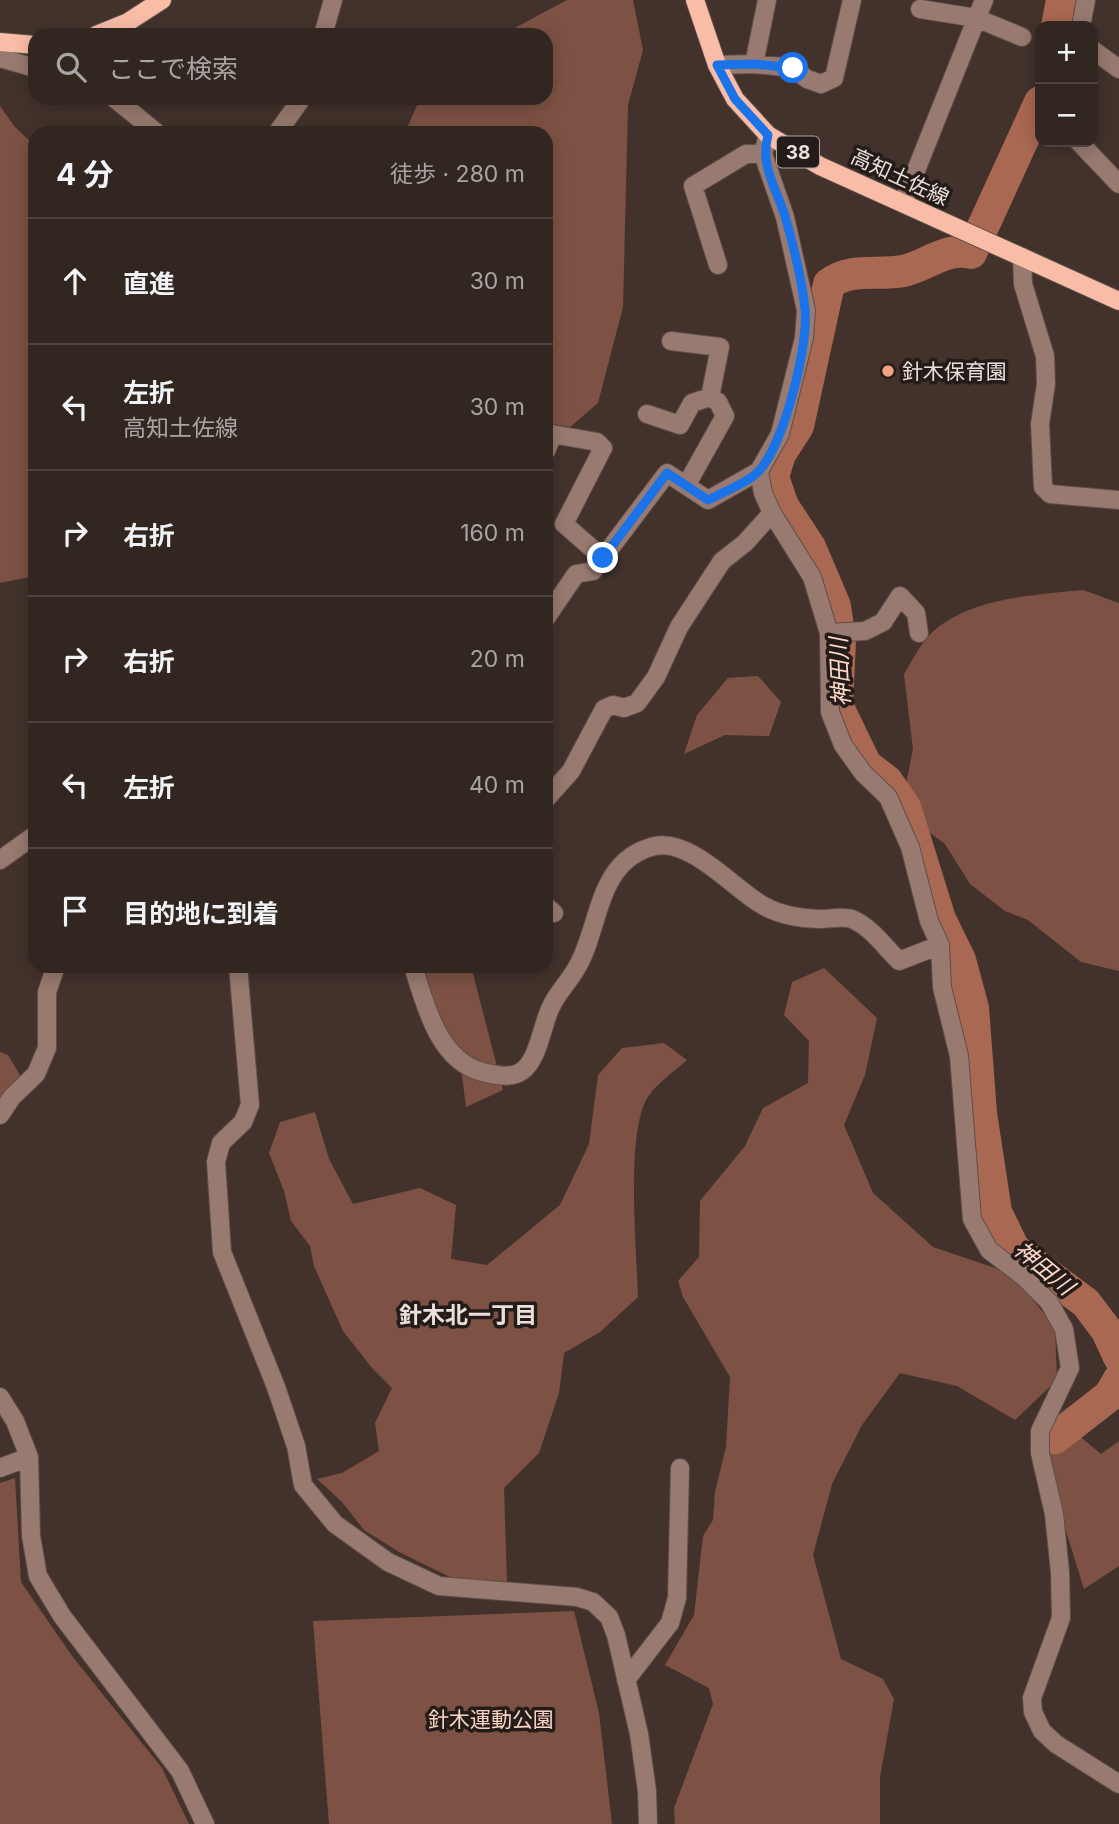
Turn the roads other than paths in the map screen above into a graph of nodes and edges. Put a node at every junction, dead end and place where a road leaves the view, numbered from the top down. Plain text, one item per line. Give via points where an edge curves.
1 (162, 0) edge
2 (333, 0) edge
3 (695, 0) edge
4 (767, 0) edge
5 (852, 0) edge
6 (984, 0) edge
7 (1086, 0) edge
8 (920, 9) dead end
9 (976, 18) junction
10 (1082, 21) edge
11 (113, 28) edge
12 (325, 28) edge
13 (1023, 37) dead end
14 (0, 42) edge
15 (28, 44) edge
16 (1098, 54) edge
17 (0, 58) edge
18 (754, 64) junction
19 (717, 65) junction
20 (28, 66) edge
21 (1119, 69) edge
22 (123, 105) edge
23 (297, 105) edge
24 (148, 126) edge
25 (282, 126) edge
26 (768, 135) junction
27 (1084, 147) edge
28 (763, 154) junction
29 (1119, 184) edge
30 (903, 203) junction
31 (1021, 257) junction
32 (718, 265) dead end
33 (1116, 295) edge
34 (671, 341) dead end
35 (709, 397) junction
36 (647, 414) dead end
37 (553, 440) edge
38 (759, 471) junction
39 (687, 484) junction
40 (1119, 500) edge
41 (772, 513) junction
42 (603, 558) junction
43 (553, 608) edge
44 (829, 633) junction
45 (919, 633) dead end
46 (553, 791) edge
47 (28, 840) edge
48 (0, 860) edge
49 (940, 945) junction
50 (54, 973) edge
51 (239, 973) edge
52 (415, 973) edge
53 (0, 1115) edge
54 (0, 1397) edge
55 (29, 1457) junction
56 (0, 1468) edge
57 (680, 1468) dead end
58 (626, 1680) junction
59 (1119, 1784) edge
60 (205, 1824) edge
61 (648, 1824) edge

1 - 11 main road
2 - 12 street
3 - 19 main road, 高知土佐線 / 38
4 - 18 street
5 - 18 street via 834,78 821,84 793,68
6 - 9 street
7 - 10 street
8 - 9 street
9 - 13 street
9 - 30 street
14 - 15 main road
16 - 21 street
17 - 20 street
18 - 19 street
19 - 26 main road, 高知土佐線 / 38 via 735,99
22 - 24 street
23 - 25 street
26 - 28 street
26 - 30 main road, 高知土佐線 / 38 via 820,166
27 - 29 street
28 - 32 street via 746,154 693,186
28 - 38 street via 785,217 806,310 790,402 780,434
30 - 31 main road, 高知土佐線 / 38
31 - 33 main road, 高知土佐線 / 38
31 - 40 street via 1023,284 1045,356 1040,424 1043,487 1050,494
34 - 35 street via 720,347
35 - 36 street via 692,402 680,425
35 - 39 street via 718,402 725,416
37 - 42 street via 597,442 603,448 564,524
38 - 39 street via 708,500
38 - 41 street
39 - 42 street via 667,473
41 - 44 street via 812,576
41 - 46 street via 722,561 637,703 604,709 571,771
42 - 43 street via 593,571 576,574
44 - 45 street via 865,631 883,622 900,596 916,613
44 - 49 street via 830,712 843,745 888,797 910,847
47 - 48 street
49 - 52 street via 899,961 864,926 848,918 793,917 764,906 686,850 657,845 625,861 607,886 577,968 550,1007 524,1070 508,1077 480,1072 456,1060 423,1000
49 - 59 street via 942,987 959,1056 972,1219 989,1250 1049,1302 1064,1329 1070,1368 1040,1431 1040,1453 1054,1514 1061,1618 1032,1698 1033,1712 1042,1731 1056,1744
50 - 53 street via 47,992 47,1048 36,1074
51 - 58 street via 250,1105 243,1122 221,1143 216,1162 222,1252 276,1387 296,1446 303,1485 335,1524 388,1562 439,1586 593,1602 609,1617
54 - 55 street
55 - 56 street
55 - 60 street via 31,1536 38,1576 62,1616 180,1771
57 - 58 street via 677,1598 670,1623
58 - 61 street via 647,1791

